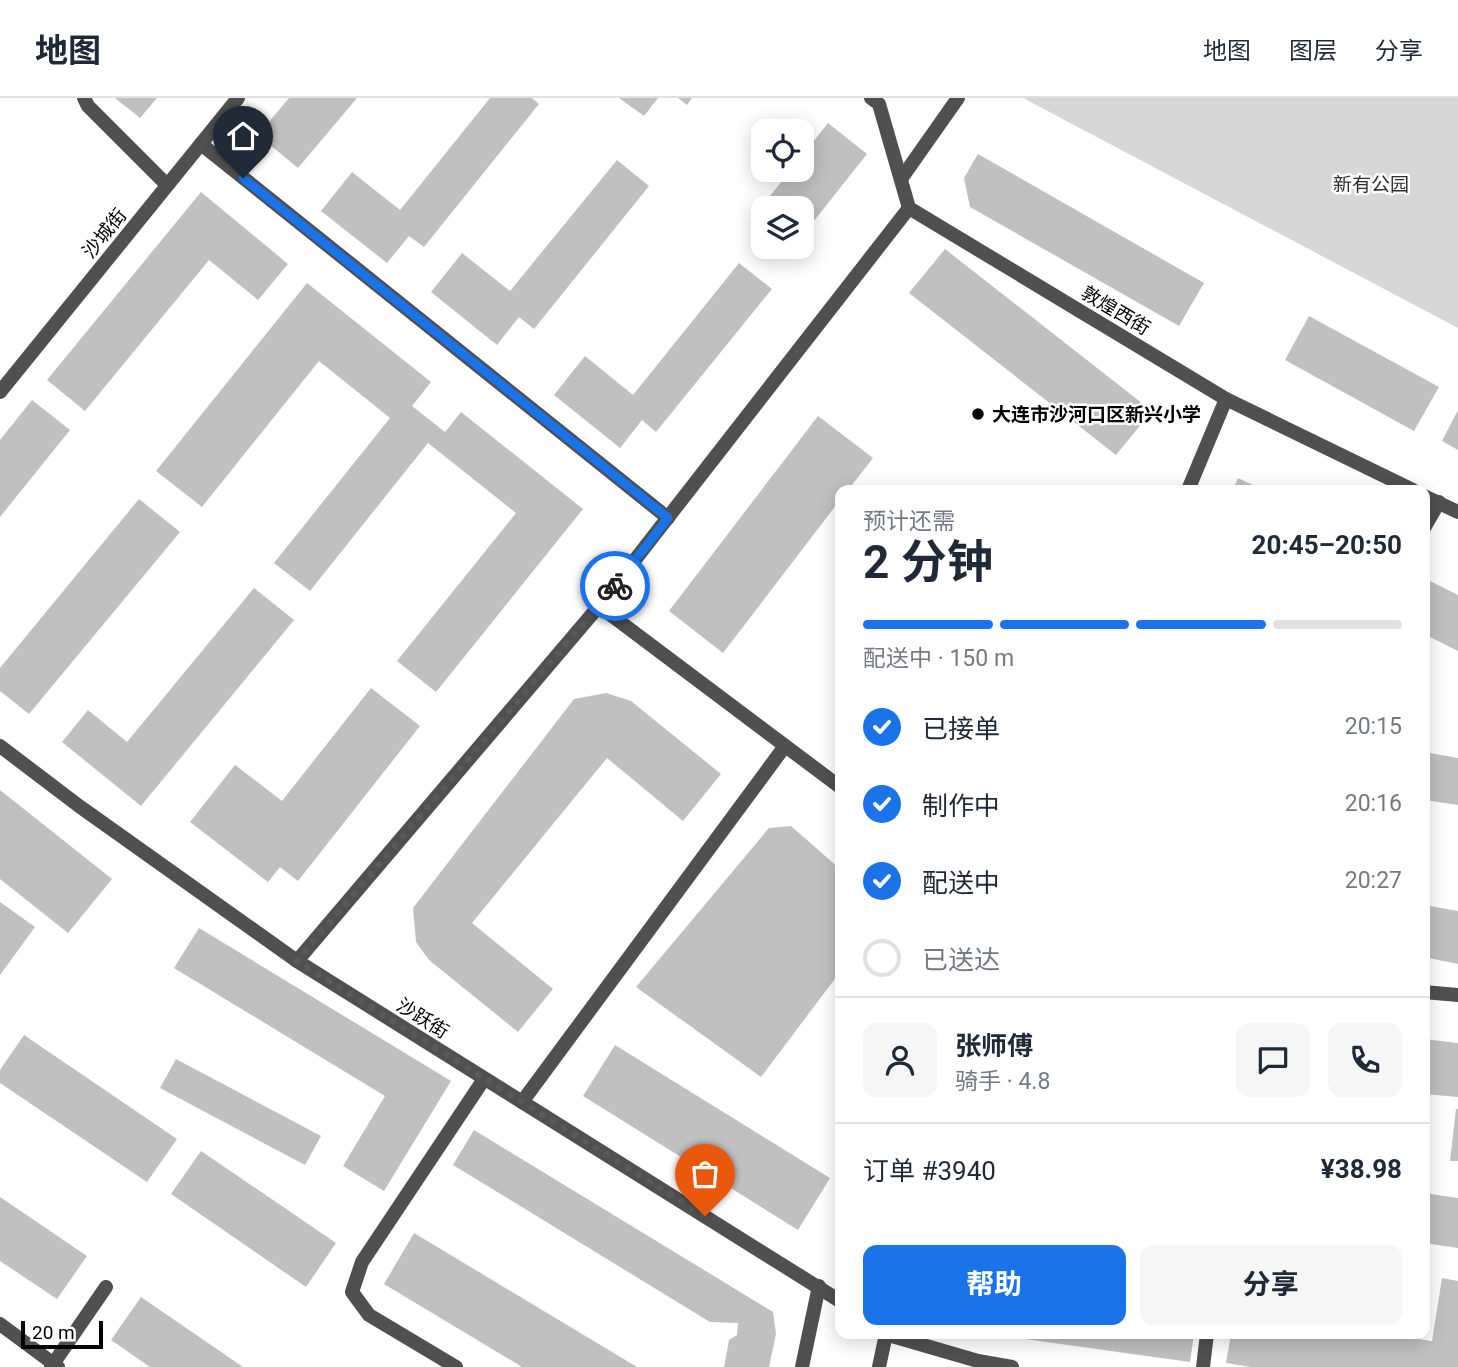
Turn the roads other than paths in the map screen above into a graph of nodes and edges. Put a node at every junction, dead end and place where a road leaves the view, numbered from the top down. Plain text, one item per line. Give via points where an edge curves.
1 (84, 98) edge
2 (237, 98) edge
3 (871, 98) edge
4 (958, 98) edge
5 (201, 144) junction
6 (901, 179) junction
7 (167, 185) junction
8 (909, 208) junction
9 (0, 391) edge
10 (1226, 399) junction
11 (1190, 485) edge
12 (1403, 485) edge
13 (1430, 498) edge
14 (1439, 502) junction
15 (1458, 512) edge
16 (668, 518) junction
17 (1430, 518) edge
18 (599, 606) junction
19 (0, 746) edge
20 (785, 746) junction
21 (835, 783) edge
22 (297, 961) junction
23 (1430, 993) edge
24 (1458, 995) edge
25 (484, 1079) junction
26 (522, 1102) junction
27 (819, 1286) junction
28 (106, 1287) dead end
29 (835, 1297) edge
30 (0, 1324) edge
31 (885, 1339) edge
32 (903, 1339) edge
33 (1206, 1339) edge
34 (54, 1366) edge
35 (456, 1367) edge
36 (802, 1367) edge
37 (879, 1367) edge
38 (1013, 1367) edge
39 (1203, 1367) edge

1 - 7 street
2 - 5 street, 沙城街
3 - 6 street via 879,104
4 - 6 street
5 - 7 street, 沙城街
5 - 16 street
6 - 8 street
7 - 9 street, 沙城街
8 - 10 street, 敦煌西街
8 - 16 street
10 - 11 street
10 - 12 street, 敦煌西街
13 - 14 street
14 - 15 street
14 - 17 street
16 - 18 street
18 - 20 street
18 - 22 street
19 - 22 street, 沙跃街
20 - 21 street
20 - 26 street
22 - 25 street, 沙跃街
23 - 24 street
25 - 26 street, 沙跃街
25 - 35 street via 362,1262 352,1292 369,1315
26 - 27 street, 沙跃街
27 - 29 street, 沙跃街
27 - 36 street
28 - 34 street
30 - 34 street
31 - 37 street
32 - 38 street
33 - 39 street

